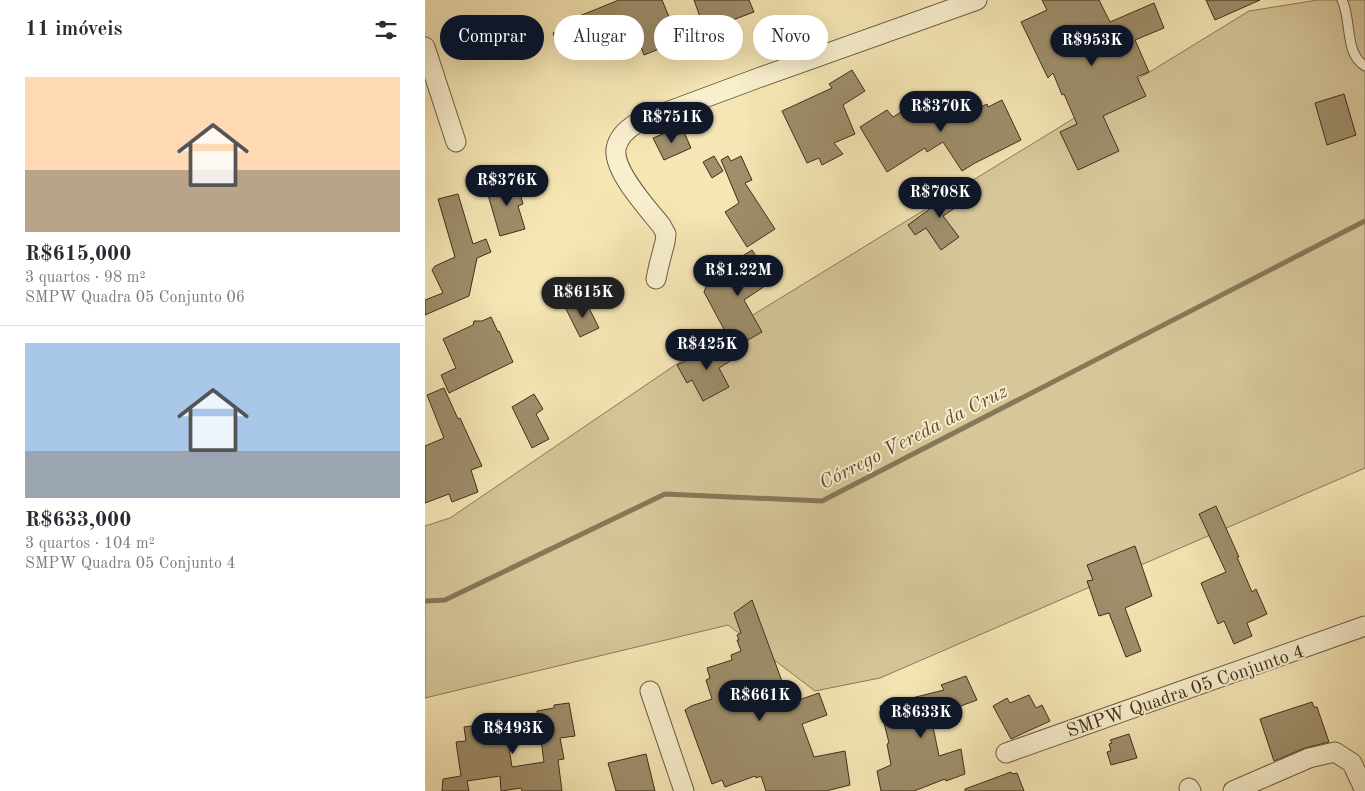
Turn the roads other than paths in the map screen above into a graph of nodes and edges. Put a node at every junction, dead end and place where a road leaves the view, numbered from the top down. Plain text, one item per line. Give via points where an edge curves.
1 (977, 0) edge
2 (1342, 0) edge
3 (425, 47) edge
4 (1365, 66) edge
5 (456, 142) dead end
6 (656, 279) dead end
7 (1365, 626) edge
8 (650, 691) dead end
9 (1005, 753) dead end
10 (1365, 790) edge
11 (684, 791) edge
12 (1233, 791) edge

1 - 6 street via 757,78 637,123 626,131 616,149 623,174 666,234
2 - 4 lane via 1353,53
3 - 5 street
7 - 9 street, SMPW Quadra 05 Conjunto 4
8 - 11 street
10 - 12 street via 1352,763 1335,752 1309,758

